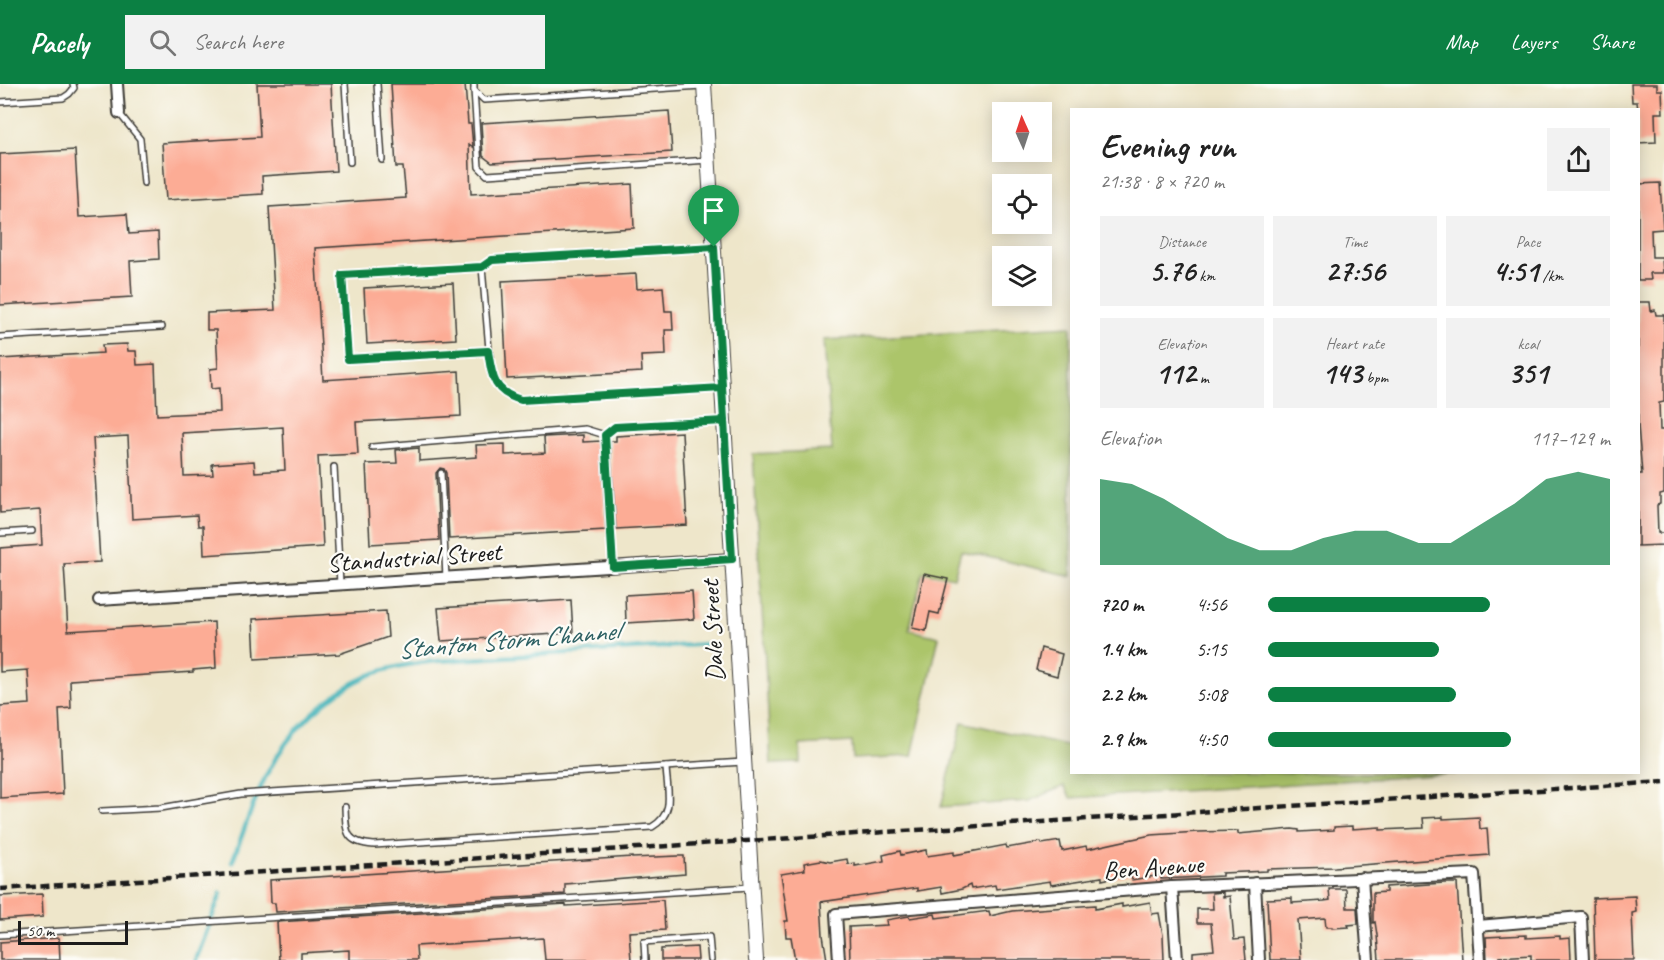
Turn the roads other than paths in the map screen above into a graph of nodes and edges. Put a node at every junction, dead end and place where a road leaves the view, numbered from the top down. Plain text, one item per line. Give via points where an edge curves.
1 (73, 84) edge
2 (117, 84) edge
3 (345, 84) edge
4 (377, 84) edge
5 (704, 85) edge
6 (474, 87) edge
7 (0, 102) edge
8 (118, 112) joint
9 (382, 160) dead end
10 (709, 160) junction
11 (350, 162) dead end
12 (144, 183) dead end
13 (714, 247) junction
14 (482, 267) junction
15 (162, 327) dead end
16 (0, 337) edge
17 (488, 351) junction
18 (722, 388) junction
19 (724, 421) junction
20 (605, 435) junction
21 (372, 447) dead end
22 (334, 468) dead end
23 (441, 473) dead end
24 (32, 531) dead end
25 (0, 533) edge
26 (732, 559) junction
27 (613, 567) junction
28 (446, 578) junction
29 (340, 584) junction
30 (99, 600) dead end
31 (744, 762) junction
32 (666, 767) junction
33 (345, 807) dead end
34 (102, 811) dead end
35 (1362, 878) junction
36 (1255, 883) junction
37 (752, 887) junction
38 (1172, 887) junction
39 (1478, 926) junction
40 (0, 934) edge
41 (645, 960) edge
42 (711, 960) edge
43 (756, 960) edge
44 (839, 960) edge
45 (1177, 960) edge
46 (1259, 960) edge
47 (1368, 960) edge
48 (1480, 960) edge
49 (1583, 960) edge

1 - 7 lane via 74,88 63,98
2 - 8 street
3 - 11 lane
4 - 9 lane
5 - 6 lane via 484,100
5 - 10 street, Dale Street
6 - 10 lane via 479,167 487,175
8 - 12 lane via 140,139
10 - 13 street, Dale Street
13 - 14 lane via 492,260
13 - 18 street, Dale Street
14 - 17 lane
14 - 17 lane via 342,275 348,359
15 - 16 lane
17 - 18 lane via 498,387 507,396 521,400
18 - 19 street, Dale Street
19 - 20 lane via 615,427
19 - 26 street, Dale Street
20 - 21 lane via 585,429
20 - 27 lane
22 - 29 lane
23 - 28 lane
24 - 25 lane
26 - 27 street, Standustrial Street
26 - 31 street, Dale Street
27 - 28 street, Standustrial Street
28 - 29 street, Standustrial Street
29 - 30 street, Standustrial Street
31 - 32 lane
31 - 37 street, Dale Street
32 - 33 lane via 669,806 662,821 652,826 374,845 351,839 346,832
32 - 34 lane via 242,794 161,808
35 - 36 street, Ben Avenue
35 - 39 street, Ben Avenue via 1474,874
35 - 47 street
36 - 38 street, Ben Avenue
36 - 46 street
37 - 40 lane
37 - 43 street, Dale Street
38 - 44 street, Ben Avenue via 836,914
38 - 45 street
39 - 48 street
39 - 49 street via 1581,917
41 - 42 lane via 644,942 709,937

